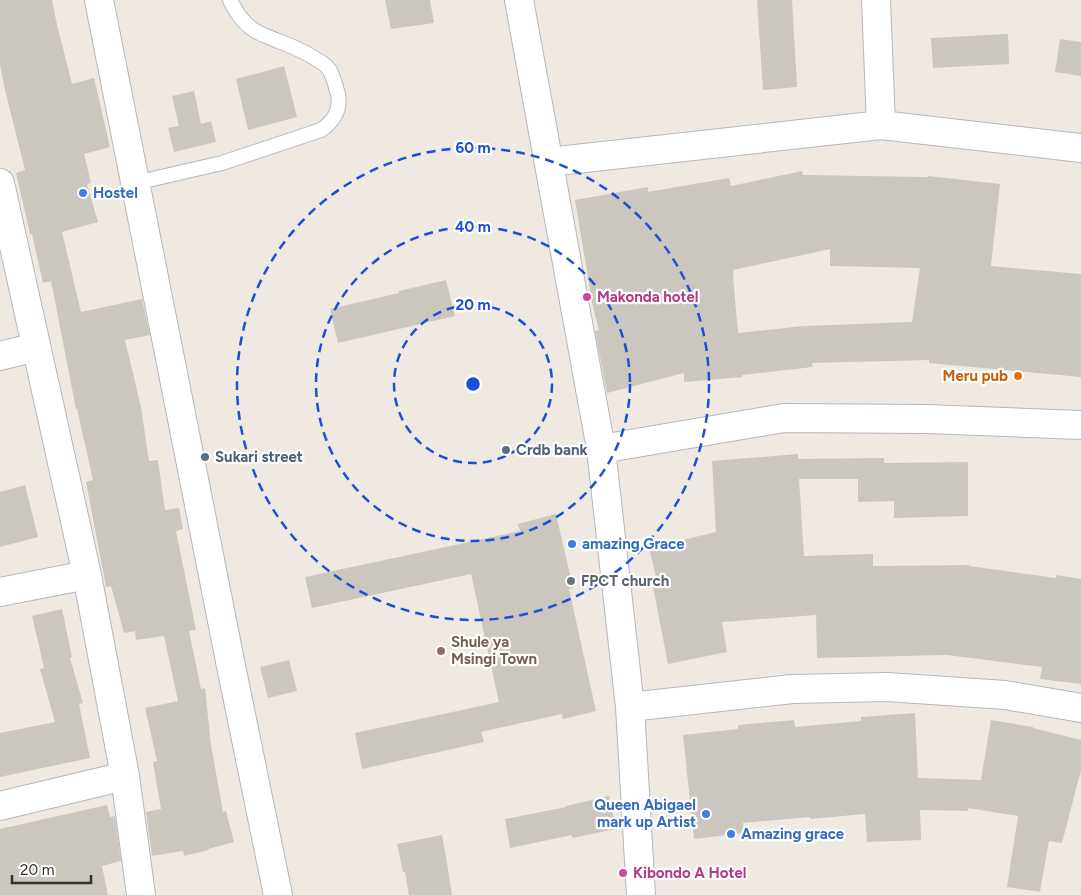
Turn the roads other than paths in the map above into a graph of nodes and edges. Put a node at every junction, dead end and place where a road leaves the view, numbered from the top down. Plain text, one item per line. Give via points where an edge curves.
1 (99, 0) edge
2 (230, 0) edge
3 (519, 0) edge
4 (876, 0) edge
5 (881, 125) junction
6 (1081, 148) edge
7 (549, 162) junction
8 (135, 182) junction
9 (0, 183) edge
10 (36, 347) junction
11 (0, 356) edge
12 (1081, 425) edge
13 (601, 449) junction
14 (87, 575) junction
15 (0, 592) edge
16 (630, 707) junction
17 (1081, 708) edge
18 (125, 776) junction
19 (0, 806) edge
20 (141, 895) edge
21 (278, 895) edge
22 (641, 895) edge

1 - 8 street
2 - 8 lane via 236,13 255,31 327,67 334,77 338,98 336,116 330,124 312,133 222,162
3 - 7 street
4 - 5 street
5 - 6 street
5 - 7 street
7 - 13 street
8 - 21 street
9 - 10 street
10 - 11 street
10 - 14 street
12 - 13 street via 784,418
13 - 16 street
14 - 15 street
14 - 18 street
16 - 17 street via 792,689 887,687 1005,695
16 - 22 street
18 - 19 street
18 - 20 street

